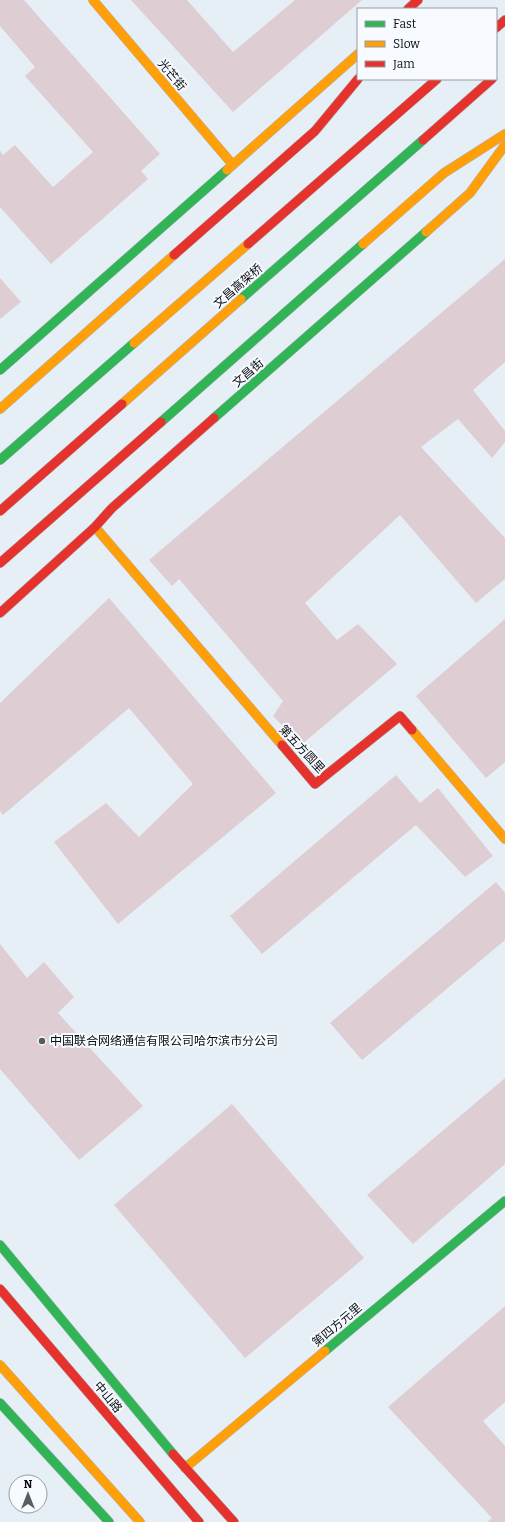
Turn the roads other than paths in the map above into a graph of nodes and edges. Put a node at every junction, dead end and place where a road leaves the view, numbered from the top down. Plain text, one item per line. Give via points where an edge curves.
1 (93, 0) edge
2 (418, 0) edge
3 (423, 0) edge
4 (409, 8) edge
5 (417, 8) edge
6 (357, 55) edge
7 (357, 80) edge
8 (436, 80) edge
9 (491, 80) edge
10 (505, 134) edge
11 (505, 145) edge
12 (233, 165) junction
13 (0, 370) edge
14 (0, 409) edge
15 (0, 460) edge
16 (0, 511) edge
17 (95, 527) junction
18 (0, 563) edge
19 (0, 613) edge
20 (505, 839) edge
21 (505, 1200) edge
22 (0, 1245) edge
23 (0, 1288) edge
24 (0, 1365) edge
25 (0, 1402) edge
26 (185, 1468) junction
27 (109, 1522) edge
28 (140, 1522) edge
29 (199, 1522) edge
30 (234, 1522) edge

1 - 12 main road, 光芒街
2 - 4 main road
3 - 5 main road
6 - 12 main road
7 - 14 main road via 315,131
8 - 15 main road
9 - 16 main road, 文昌高架桥
10 - 18 main road via 444,173
11 - 17 main road, 文昌街 via 470,193 112,508
12 - 13 main road
17 - 19 main road, 文昌街
17 - 20 main road, 第五方圆里 via 315,784 400,716
21 - 26 main road, 第四方元里
22 - 26 main road
23 - 29 main road, 中山路
24 - 28 main road
25 - 27 main road
26 - 30 main road

